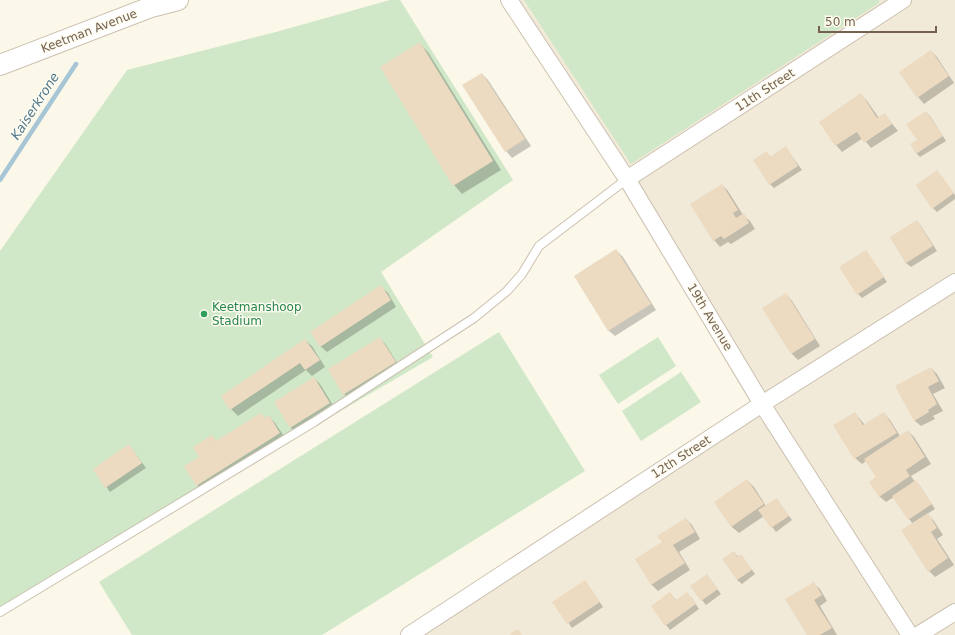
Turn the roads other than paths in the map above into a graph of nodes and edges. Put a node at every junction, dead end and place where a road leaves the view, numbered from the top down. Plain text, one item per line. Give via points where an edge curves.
1 (178, 0) edge
2 (509, 0) edge
3 (903, 0) edge
4 (0, 65) edge
5 (628, 179) junction
6 (955, 282) edge
7 (762, 404) junction
8 (0, 612) edge
9 (955, 612) edge
10 (409, 635) edge
11 (910, 635) edge
12 (918, 635) edge

1 - 4 street, Keetman Avenue via 151,7
2 - 5 street, 19th Avenue
3 - 5 street, 11th Street
5 - 7 street, 19th Avenue
5 - 8 lane via 538,246 517,280 474,318 314,422
6 - 7 street, 12th Street
7 - 10 street, 12th Street
7 - 11 street, 19th Avenue
9 - 12 street

